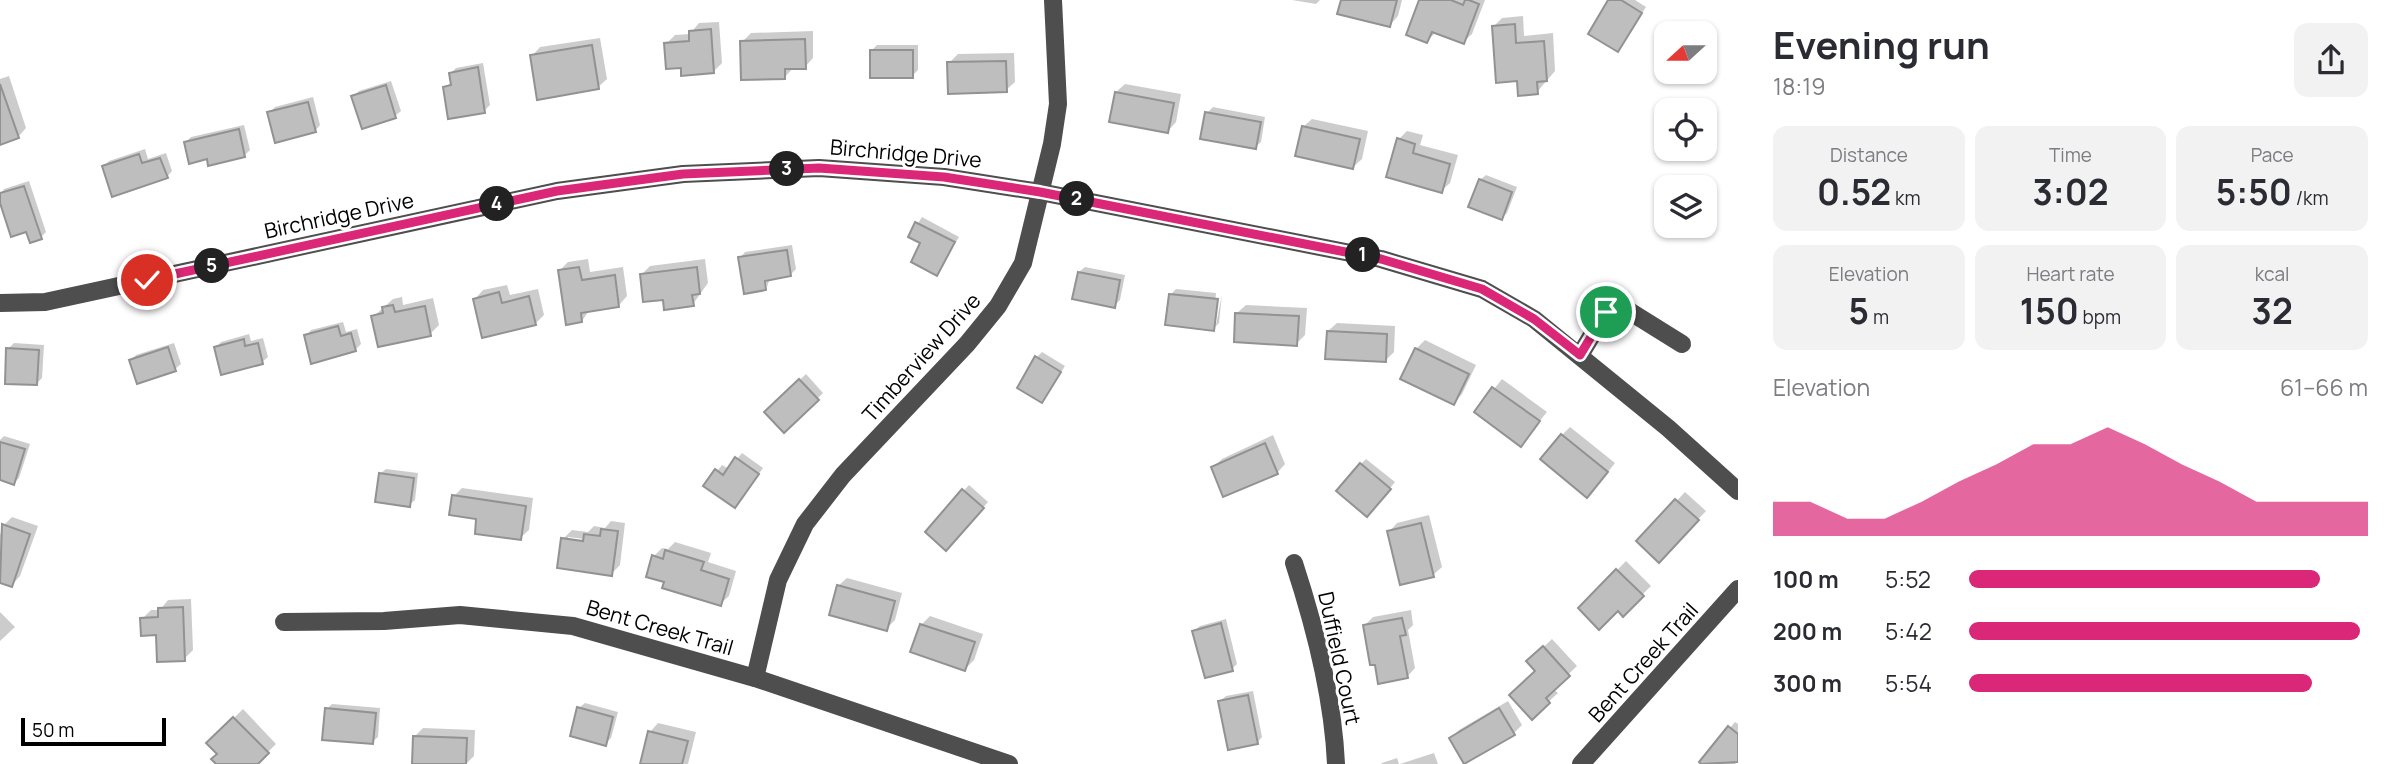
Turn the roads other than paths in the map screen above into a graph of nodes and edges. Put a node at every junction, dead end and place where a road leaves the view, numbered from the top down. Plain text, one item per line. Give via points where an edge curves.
1 (1053, 0) edge
2 (1040, 192) junction
3 (0, 303) edge
4 (1682, 344) dead end
5 (1580, 355) junction
6 (1738, 491) edge
7 (1294, 563) dead end
8 (1738, 589) edge
9 (284, 622) dead end
10 (755, 678) junction
11 (1009, 764) edge
12 (1336, 764) edge
13 (1581, 764) edge

1 - 2 street, Timberview Drive via 1058,104
2 - 3 street, Birchridge Drive via 944,177 819,168 683,174 557,191 45,302
2 - 5 street, Birchridge Drive via 1381,259 1482,289 1534,319
2 - 10 street, Timberview Drive via 1023,263 998,306 844,475 806,524 778,580
4 - 5 street via 1621,306 1606,312
5 - 6 street, Birchridge Drive
7 - 12 street, Duffield Court via 1332,713
8 - 13 street, Bent Creek Trail
9 - 10 street, Bent Creek Trail via 460,615 573,626
10 - 11 street, Bent Creek Trail

